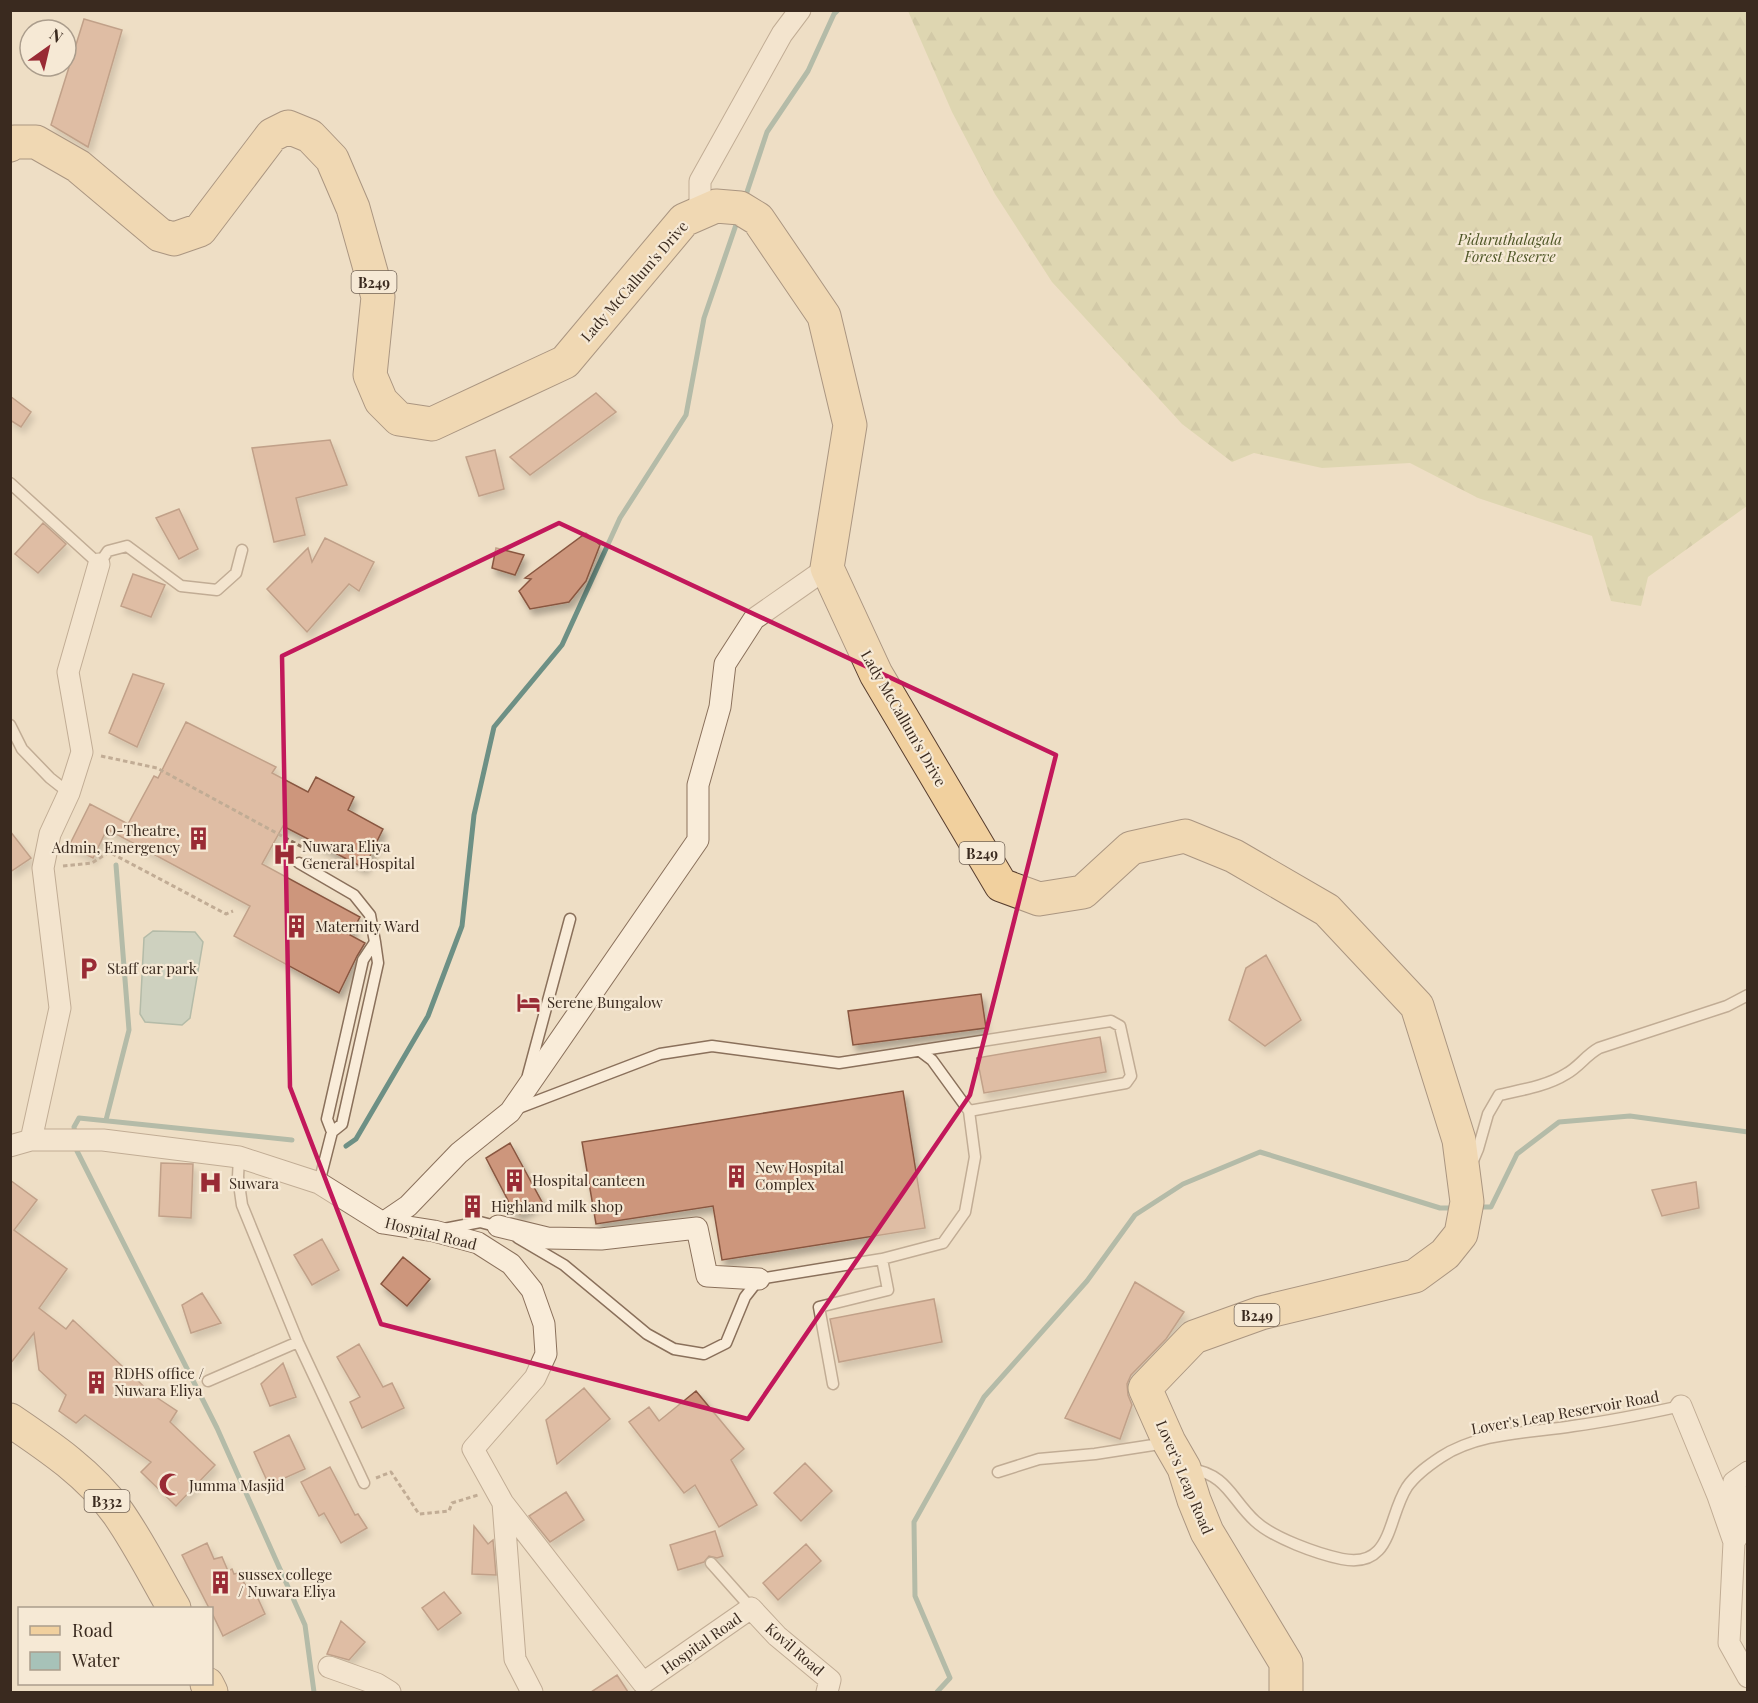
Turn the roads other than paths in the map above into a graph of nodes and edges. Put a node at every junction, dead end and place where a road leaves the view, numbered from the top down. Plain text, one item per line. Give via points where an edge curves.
1 (800, 10) edge
2 (10, 145) edge
3 (708, 209) junction
4 (10, 483) edge
5 (242, 550) dead end
6 (99, 564) junction
7 (827, 568) junction
8 (10, 725) edge
9 (69, 793) junction
10 (298, 863) road end
11 (570, 919) dead end
12 (1748, 995) edge
13 (920, 1051) junction
14 (524, 1092) junction
15 (969, 1111) junction
16 (510, 1112) junction
17 (32, 1140) junction
18 (10, 1146) edge
19 (239, 1157) junction
20 (1463, 1165) junction
21 (319, 1182) junction
22 (383, 1223) junction
23 (498, 1226) junction
24 (434, 1231) junction
25 (882, 1259) junction
26 (759, 1280) junction
27 (298, 1342) junction
28 (208, 1381) dead end
29 (833, 1384) dead end
30 (1681, 1406) joint
31 (10, 1420) edge
32 (1177, 1455) junction
33 (998, 1472) dead end
34 (1748, 1472) edge
35 (364, 1483) road end
36 (499, 1496) junction
37 (1734, 1542) junction
38 (711, 1563) dead end
39 (173, 1607) edge
40 (751, 1608) junction
41 (329, 1667) dead end
42 (1748, 1677) edge
43 (390, 1692) edge
44 (532, 1692) edge
45 (827, 1692) edge
46 (1286, 1692) edge

1 - 3 street via 782,34 700,181
2 - 3 main road, Lady McCallum's Drive / B249 via 36,142 78,166 160,235 174,239 200,230 272,135 288,127 310,136 332,159 353,208 378,297 370,375 381,401 399,418 432,424 564,362 684,220
3 - 7 main road via 740,208 758,219 824,316 850,425
4 - 6 lane
5 - 6 lane via 236,573 217,590 181,586 126,546 108,551
6 - 9 street via 68,672 82,752
7 - 14 street via 754,618 725,664 720,707 699,784 698,840
7 - 20 main road, Lady McCallum's Drive / B249 via 876,674 1001,885 1039,898 1083,892 1131,848 1185,836 1234,856 1327,910 1417,1006 1459,1140
8 - 9 lane via 22,749
9 - 17 street via 50,834 43,868 60,1008
10 - 21 lane via 354,895 370,915 375,942 363,960 327,1119 332,1132
11 - 14 lane
12 - 20 lane via 1727,1006 1599,1048 1564,1076 1499,1095 1488,1114 1475,1159
13 - 15 lane via 932,1060
13 - 15 lane via 1111,1021 1120,1026 1131,1076 1126,1083
13 - 16 lane via 839,1063 712,1046 660,1054
14 - 16 street
15 - 25 lane via 975,1157 965,1212 943,1243
16 - 22 street via 459,1153 408,1206
17 - 18 street, Hospital Road
17 - 19 street, Hospital Road via 103,1140
19 - 21 street, Hospital Road
19 - 27 lane via 242,1205
20 - 32 main road, Lover's Leap Road / B249 via 1467,1202 1461,1233 1445,1254 1415,1276 1261,1313 1194,1337 1145,1388
21 - 22 street, Hospital Road
22 - 24 street, Hospital Road
23 - 24 lane via 480,1222
23 - 26 street via 547,1238 601,1239 697,1228 707,1276
23 - 26 lane via 564,1265 647,1334 674,1349 704,1354 726,1343 745,1296
24 - 36 street, Hospital Road via 478,1243 511,1264 532,1290 544,1324 546,1354 535,1378 474,1449
25 - 26 lane
25 - 29 lane via 888,1290 819,1307
27 - 28 lane
27 - 35 lane
30 - 32 lane, Lover's Leap Reservoir Road via 1457,1447 1430,1464 1408,1486 1380,1551 1356,1560 1305,1547 1270,1532 1255,1521 1219,1479
30 - 37 street
31 - 39 main road, B332 via 87,1478 117,1513
32 - 33 lane via 1095,1454 1038,1459
32 - 46 main road, Lover's Leap Road / B249 via 1207,1532 1286,1662
34 - 37 street via 1734,1482 1744,1526
36 - 40 street, Hospital Road via 643,1683
36 - 44 street via 515,1659
37 - 42 street via 1729,1643
38 - 40 lane
40 - 45 street, Kovil Road via 777,1636 830,1680
41 - 43 street

